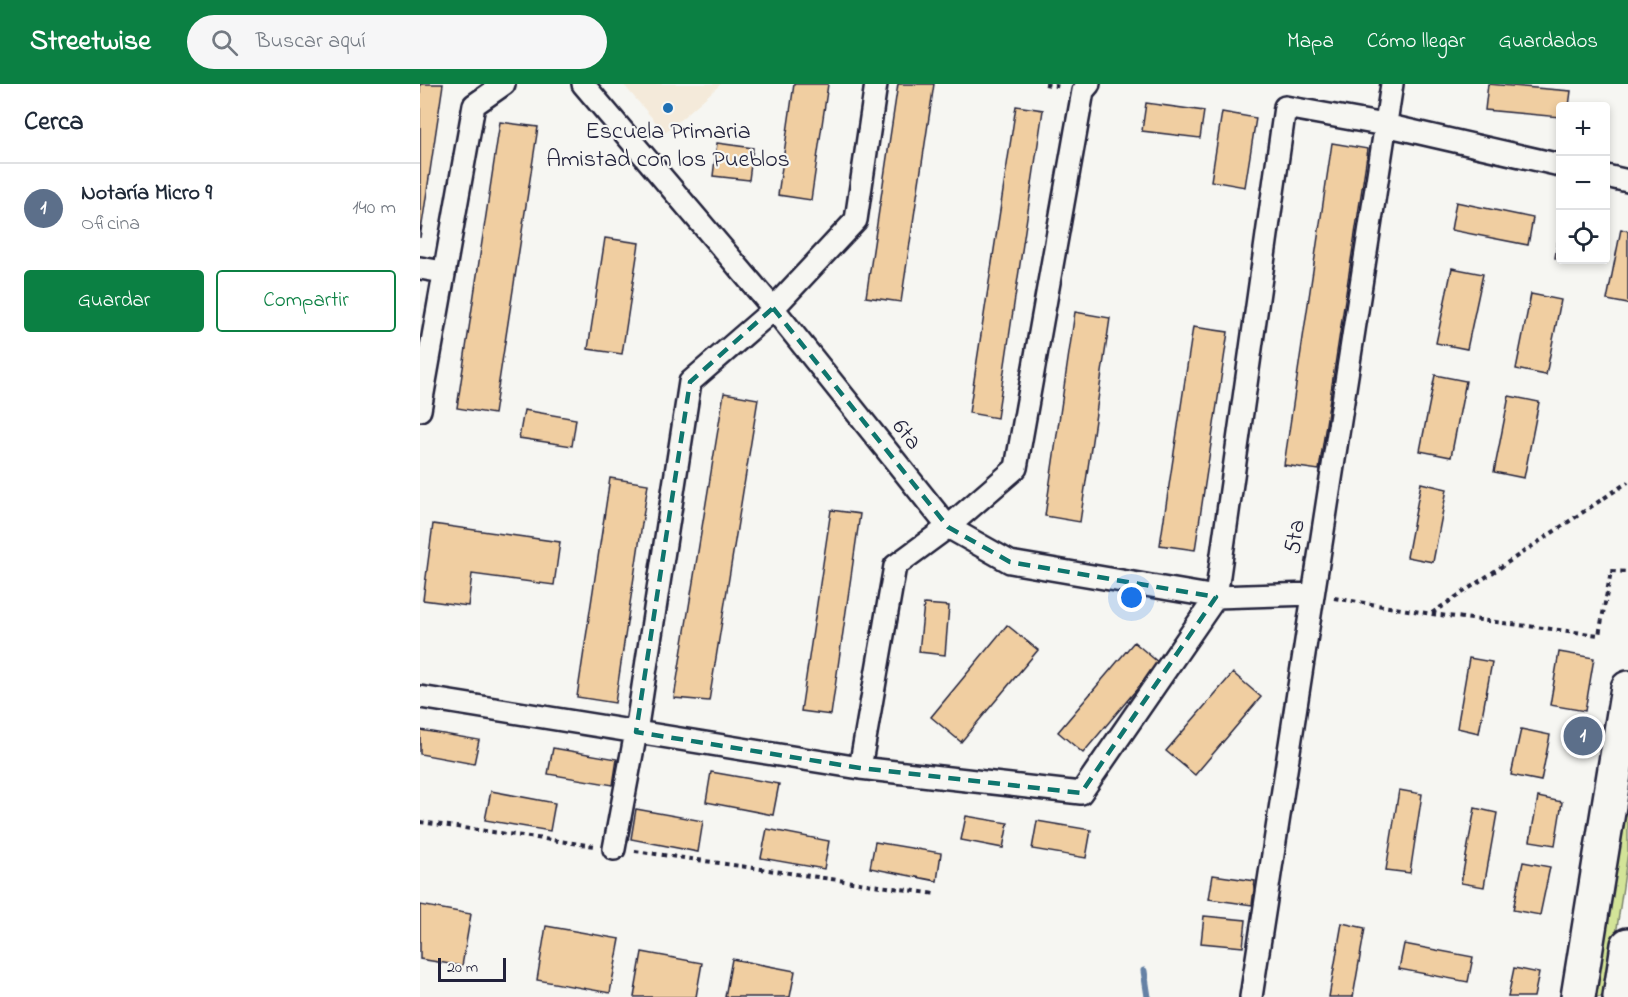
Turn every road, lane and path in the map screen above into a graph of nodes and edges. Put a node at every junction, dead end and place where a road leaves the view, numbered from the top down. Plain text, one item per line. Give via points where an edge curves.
1 (504, 84) edge
2 (584, 84) edge
3 (876, 84) edge
4 (1089, 84) edge
5 (1392, 84) edge
6 (1385, 125) junction
7 (1556, 164) edge
8 (1610, 177) edge
9 (1628, 181) edge
10 (420, 268) edge
11 (443, 272) junction
12 (773, 308) junction
13 (420, 411) edge
14 (1628, 482) edge
15 (948, 527) junction
16 (1628, 572) edge
17 (1313, 594) junction
18 (1216, 597) junction
19 (1432, 614) junction
20 (1628, 688) edge
21 (420, 697) edge
22 (636, 732) junction
23 (860, 768) junction
24 (420, 822) edge
25 (614, 849) junction
26 (936, 894) dead end
27 (1628, 945) edge
28 (1251, 997) edge
29 (1578, 997) edge
30 (1620, 997) edge

1 - 11 street via 474,105
2 - 12 street, 6ta
3 - 12 street via 856,220
4 - 15 street via 1083,91 1016,468
5 - 6 street, 5ta
6 - 7 street
6 - 17 street, 5ta
6 - 18 street via 1285,107
8 - 9 street
10 - 11 street
11 - 13 street
12 - 15 street, 6ta
12 - 22 street via 690,382
14 - 19 path
15 - 18 street, 6ta via 1010,562
15 - 23 street via 895,566
16 - 19 path via 1611,571 1599,635
17 - 18 street, 6ta
17 - 19 path
17 - 28 street, 5ta
18 - 23 street via 1081,793
20 - 29 main road
21 - 22 street
22 - 23 street
22 - 25 street
24 - 25 path
25 - 26 path
27 - 30 main road

